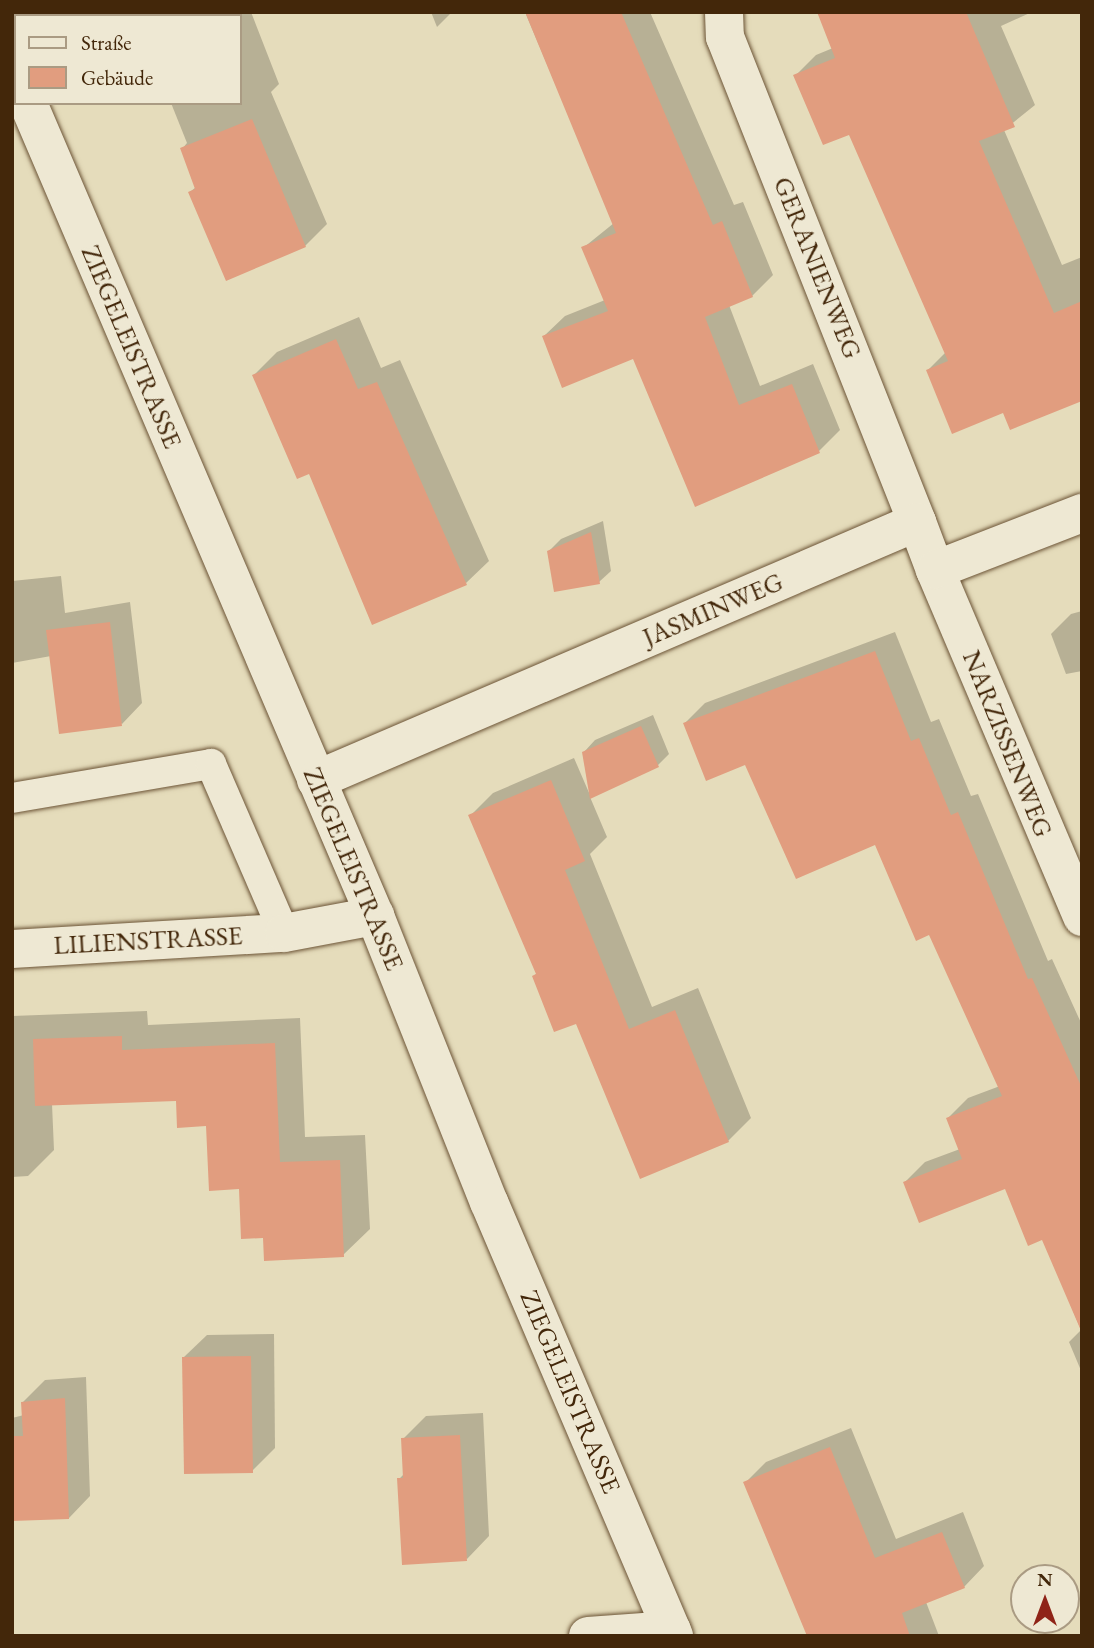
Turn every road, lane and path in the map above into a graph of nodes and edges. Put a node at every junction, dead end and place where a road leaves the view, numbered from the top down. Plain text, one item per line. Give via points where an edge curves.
1 (724, 12) edge
2 (23, 105) edge
3 (1082, 513) edge
4 (917, 522) junction
5 (935, 570) junction
6 (316, 780) junction
7 (12, 798) edge
8 (375, 916) junction
9 (1082, 917) edge
10 (284, 933) junction
11 (12, 949) edge
12 (673, 1633) edge
13 (587, 1636) edge

1 - 4 street, GERANIENWEG via 725,37
2 - 6 street, ZIEGELEISTRASSE
3 - 5 street
4 - 5 street
4 - 6 street, JASMINWEG
5 - 9 street, NARZISSENWEG
6 - 8 street, ZIEGELEISTRASSE
7 - 10 lane, LILIENSTRASSE via 211,764
8 - 10 street, LILIENSTRASSE
8 - 12 street, ZIEGELEISTRASSE via 489,1202
10 - 11 street, LILIENSTRASSE
12 - 13 street

